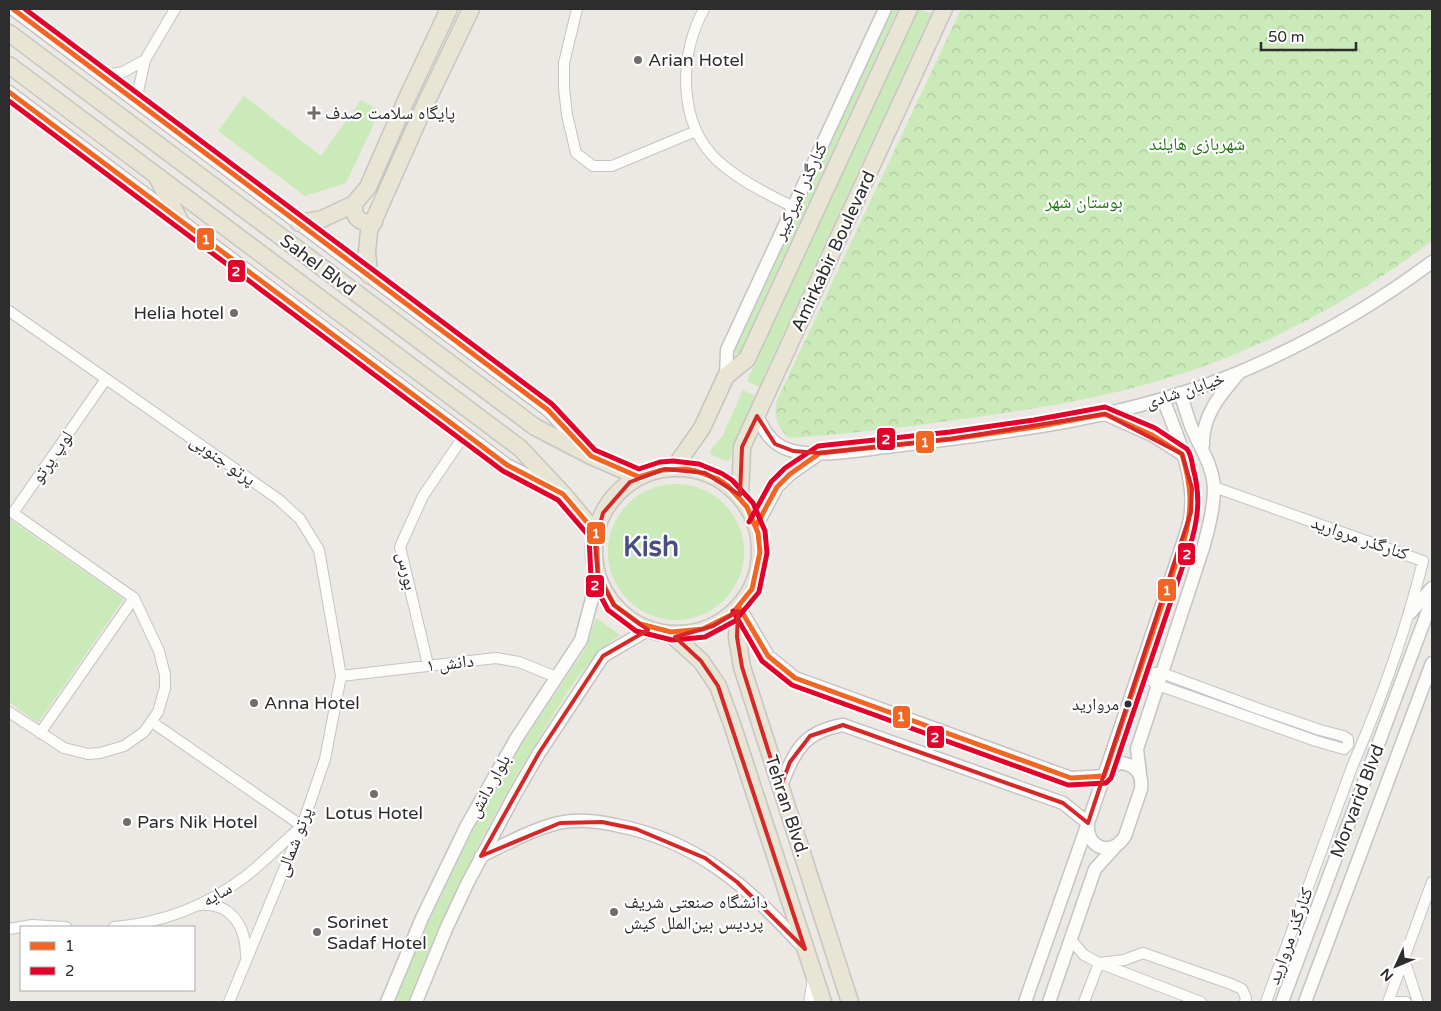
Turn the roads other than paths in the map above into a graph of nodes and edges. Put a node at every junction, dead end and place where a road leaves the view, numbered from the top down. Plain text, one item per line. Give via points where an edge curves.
1 (13, 9) edge
2 (175, 9) edge
3 (449, 9) edge
4 (471, 9) edge
5 (577, 9) edge
6 (704, 9) edge
7 (884, 9) edge
8 (909, 9) edge
9 (944, 9) edge
10 (9, 33) edge
11 (145, 60) junction
12 (9, 65) edge
13 (103, 76) junction
14 (9, 92) edge
15 (136, 100) junction
16 (696, 131) junction
17 (156, 175) junction
18 (354, 204) junction
19 (793, 206) junction
20 (180, 221) junction
21 (374, 222) junction
22 (300, 223) junction
23 (1432, 262) edge
24 (369, 275) junction
25 (9, 311) edge
26 (1243, 370) junction
27 (726, 376) junction
28 (106, 379) junction
29 (1180, 393) junction
30 (1163, 399) junction
31 (1105, 414) junction
32 (757, 416) junction
33 (1192, 427) junction
34 (1175, 431) junction
35 (465, 434) junction
36 (1203, 448) junction
37 (820, 453) junction
38 (1182, 454) junction
39 (591, 456) junction
40 (674, 468) junction
41 (639, 477) junction
42 (1214, 487) junction
43 (563, 494) junction
44 (740, 497) junction
45 (756, 526) junction
46 (596, 533) junction
47 (598, 576) junction
48 (1432, 588) edge
49 (134, 598) junction
50 (1432, 600) edge
51 (739, 607) junction
52 (1410, 613) junction
53 (650, 629) junction
54 (671, 634) junction
55 (1409, 662) junction
56 (428, 665) junction
57 (1431, 666) edge
58 (1139, 672) junction
59 (341, 676) junction
60 (556, 677) junction
61 (1160, 679) junction
62 (9, 712) edge
63 (152, 722) junction
64 (1369, 730) junction
65 (40, 734) junction
66 (1343, 736) junction
67 (1338, 749) junction
68 (1352, 767) junction
69 (1140, 774) junction
70 (1104, 776) junction
71 (780, 788) junction
72 (1088, 823) junction
73 (302, 826) junction
74 (1115, 847) junction
75 (481, 856) junction
76 (1432, 882) edge
77 (196, 906) junction
78 (26, 926) edge
79 (49, 926) edge
80 (120, 926) edge
81 (1072, 941) junction
82 (805, 949) junction
83 (1404, 959) junction
84 (246, 961) junction
85 (1099, 964) junction
86 (814, 973) junction
87 (229, 1002) edge
88 (387, 1002) edge
89 (416, 1002) edge
90 (809, 1002) edge
91 (823, 1002) edge
92 (850, 1002) edge
93 (1025, 1002) edge
94 (1049, 1002) edge
95 (1084, 1002) edge
96 (1200, 1002) edge
97 (1245, 1002) edge
98 (1266, 1002) edge
99 (1282, 1002) edge
100 (1305, 1002) edge
101 (1388, 1002) edge
102 (1397, 1002) edge
103 (1406, 1002) edge
104 (1418, 1002) edge

1 - 13 street
2 - 11 street
3 - 18 main road via 374,175
4 - 21 main road
5 - 16 street via 564,63 567,115 576,153 593,166 612,166
6 - 16 street via 692,35 686,70 686,90
7 - 19 street, کنارگذر امیرکبیر
8 - 27 main road, Amirkabir Boulevard via 747,359
9 - 32 main road, Amirkabir Boulevard
10 - 39 main road, Sahel Blvd via 535,427
11 - 13 street via 123,72
11 - 15 street
12 - 17 main road, Sahel Blvd
13 - 15 street
14 - 20 street
15 - 22 street
16 - 19 street via 703,143 730,170
17 - 20 main road
17 - 43 main road, Sahel Blvd via 520,448
18 - 21 main road via 355,217 366,224
18 - 22 main road via 322,219
19 - 27 street, کنارگذر امیرکبیر via 727,350
20 - 35 street
21 - 24 main road via 367,240
22 - 24 street
23 - 26 street, خیابان شادی via 1363,309
24 - 39 street via 548,410
25 - 28 street, پرتو جنوبی
26 - 29 street, خیابان شادی
26 - 36 street via 1212,408 1202,434
27 - 40 main road, Amirkabir Boulevard via 702,428
28 - 49 street, لوپ پرتو via 13,513
28 - 59 street, پرتو جنوبی via 278,499 300,519 319,550
29 - 30 street, خیابان شادی
29 - 33 street
30 - 31 street, خیابان شادی
30 - 34 street
31 - 37 street, خیابان شادی via 951,439
31 - 38 street via 1152,435
32 - 37 street, خیابان شادی via 775,444 793,451
32 - 44 main road, Amirkabir Boulevard via 742,447
33 - 34 street via 1181,426
33 - 36 street
34 - 38 street
35 - 43 street via 507,465
35 - 56 street, بورس via 423,496 400,547
36 - 42 street
37 - 45 street, خیابان شادی via 777,487
38 - 58 street via 1192,488 1191,512
39 - 41 main road, Sahel Blvd
40 - 41 main road
40 - 44 main road via 695,470 715,477
41 - 46 main road via 622,488 608,504
42 - 52 street, کنارگذر مروارید via 1423,561
42 - 61 street via 1212,514 1204,545
43 - 46 main road, Sahel Blvd
44 - 45 main road
45 - 51 main road via 760,547 758,568 751,589
46 - 47 main road via 594,555
47 - 53 main road via 618,608 630,619
47 - 60 street, بلوار دانش via 582,640
48 - 52 street
49 - 63 street, لوپ پرتو via 159,651 165,675 163,700
49 - 65 street
50 - 55 street, Morvarid Blvd
51 - 54 main road via 708,628
51 - 70 street via 768,656 795,678 1071,778
51 - 71 main road, Tehran Blvd. via 737,637 742,667
52 - 64 street, کنارگذر مروارید
53 - 54 main road
53 - 75 street, بلوار دانش via 603,656 539,753
54 - 82 main road, Tehran Blvd. via 701,661 718,686
55 - 57 street via 1409,671 1415,676 1424,676
55 - 99 street, Morvarid Blvd
56 - 59 street, دانش ۱
56 - 60 street, دانش ۱ via 496,658 519,662
57 - 100 street, Morvarid Blvd
58 - 61 street
58 - 70 street
59 - 73 street, پرتو شمالی via 325,759
60 - 88 street, بلوار دانش via 466,827 422,918
61 - 66 street
61 - 67 street
61 - 69 street via 1137,749
62 - 65 street, لوپ پرتو
63 - 65 street, لوپ پرتو via 130,743 100,753 70,750
63 - 73 street
64 - 66 street
64 - 68 street, کنارگذر مروارید
66 - 67 street via 1348,739 1348,745
67 - 68 street
68 - 98 street, کنارگذر مروارید
69 - 70 street via 1129,764 1121,763 1108,769
69 - 74 street via 1141,789 1125,836
70 - 72 street
71 - 72 street via 790,762 810,736 843,725 1063,803
71 - 92 main road, Tehran Blvd.
72 - 74 street via 1089,838 1094,844
72 - 93 street
73 - 77 street, سایه via 246,876
73 - 84 street, پرتو شمالی
74 - 81 street via 1095,870
75 - 82 street via 538,829 560,823 602,822 636,829 705,858 772,913
75 - 89 street, بلوار دانش
76 - 83 street
77 - 80 street, سایه via 167,917
77 - 84 street via 215,906 233,916 244,932
78 - 79 street
81 - 85 street
81 - 94 street
82 - 86 main road, Tehran Blvd.
83 - 101 street
83 - 104 street
84 - 87 street, پرتو شمالی
85 - 95 street
85 - 96 street
85 - 97 street via 1143,953 1232,984 1242,989
86 - 90 street
86 - 91 main road, Tehran Blvd.
102 - 103 street

